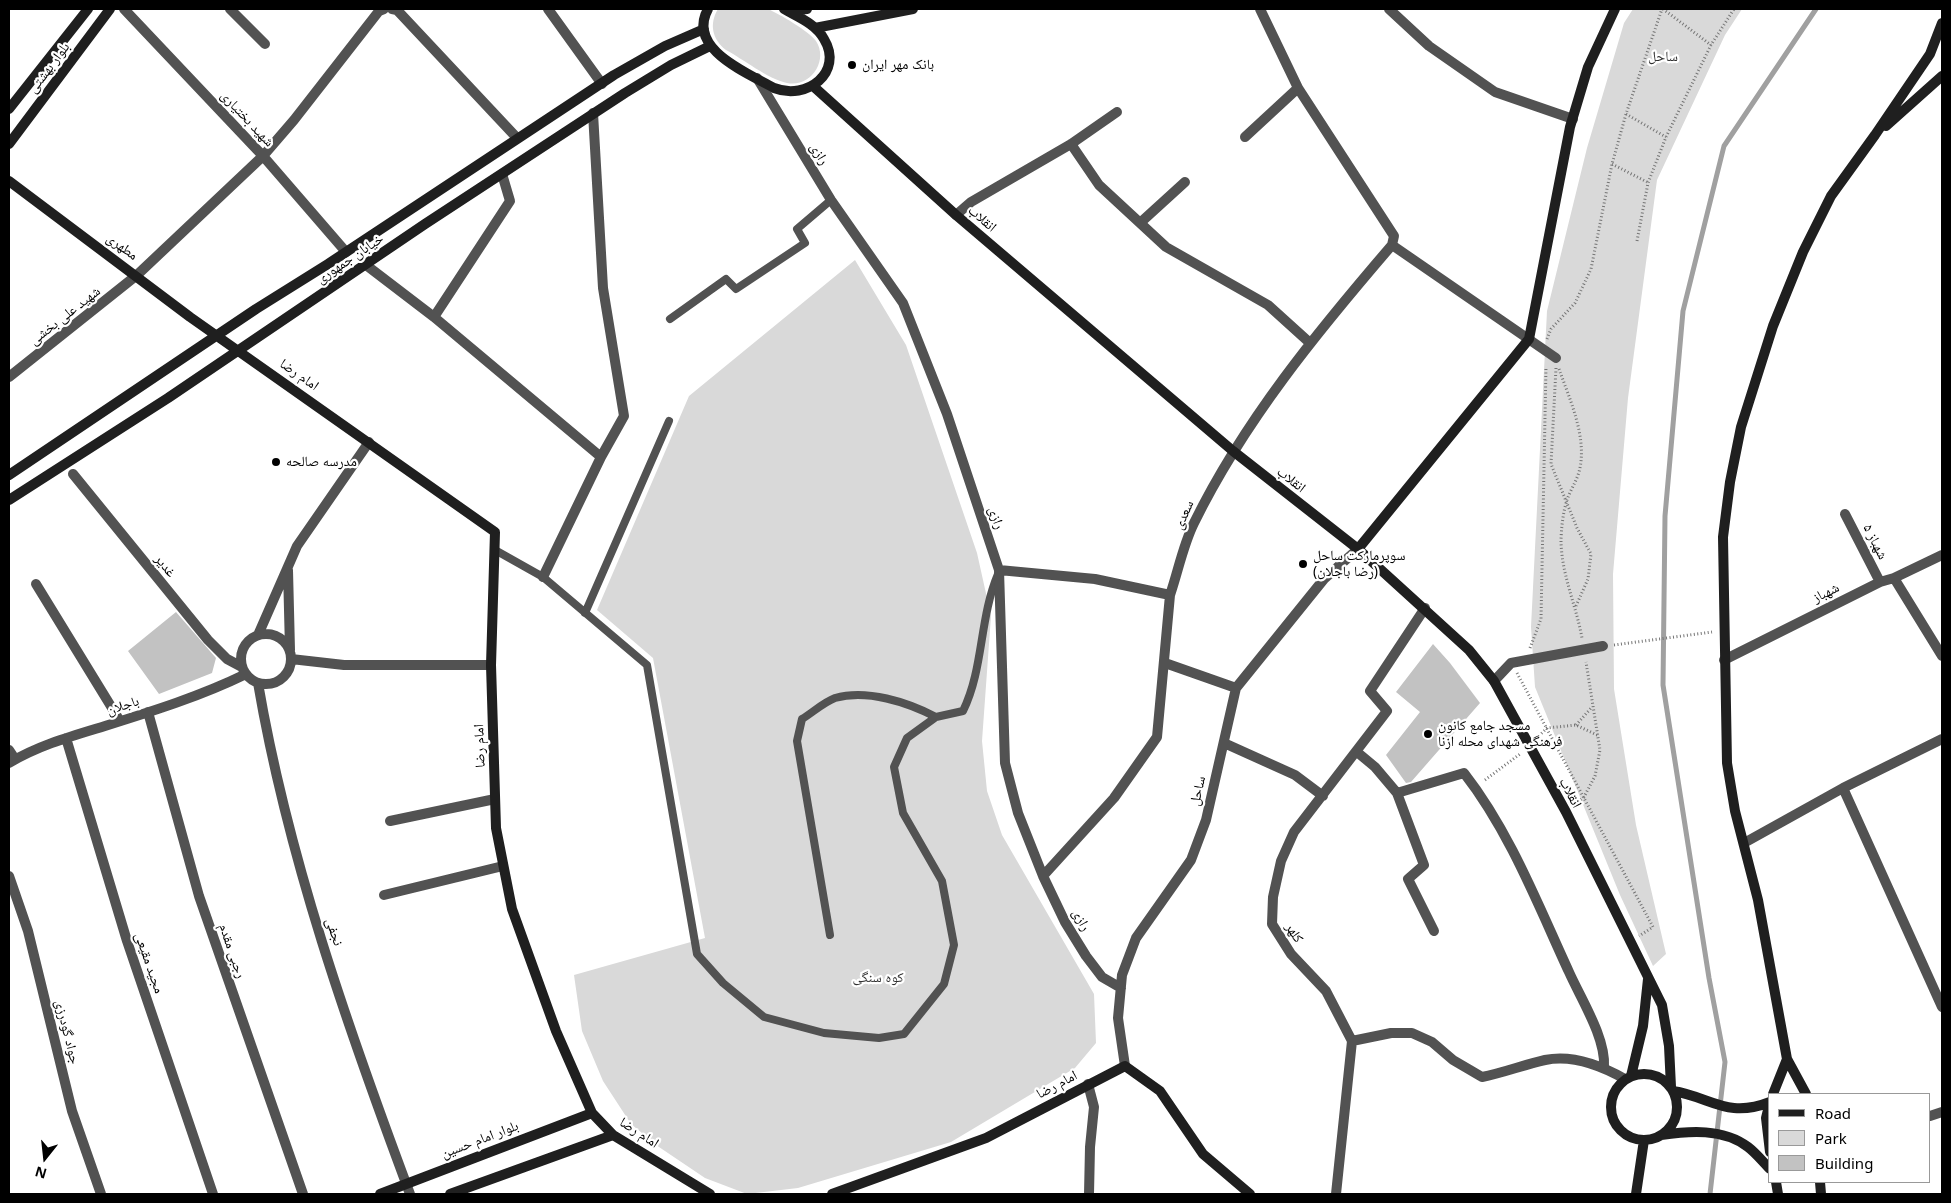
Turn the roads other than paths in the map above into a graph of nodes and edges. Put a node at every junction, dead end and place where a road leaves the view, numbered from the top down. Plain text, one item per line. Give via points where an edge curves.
1 (88, 9) edge
2 (110, 9) edge
3 (124, 9) edge
4 (230, 9) edge
5 (384, 9) edge
6 (392, 9) edge
7 (548, 9) edge
8 (708, 9) edge
9 (807, 9) edge
10 (913, 9) edge
11 (1260, 9) edge
12 (1390, 9) edge
13 (1615, 9) edge
14 (786, 10) edge
15 (1942, 23) edge
16 (815, 28) junction
17 (704, 29) junction
18 (265, 44) dead end
19 (710, 46) junction
20 (1942, 76) edge
21 (757, 78) junction
22 (602, 84) junction
23 (813, 86) junction
24 (1298, 88) junction
25 (9, 109) edge
26 (1117, 112) dead end
27 (594, 113) junction
28 (1573, 119) junction
29 (1876, 135) junction
30 (1245, 136) dead end
31 (517, 138) junction
32 (9, 144) edge
33 (1071, 144) junction
34 (263, 156) junction
35 (502, 174) junction
36 (9, 181) edge
37 (1185, 182) dead end
38 (831, 200) junction
39 (956, 215) junction
40 (1140, 223) junction
41 (1392, 245) junction
42 (346, 252) junction
43 (366, 264) junction
44 (137, 275) junction
45 (434, 317) junction
46 (670, 319) dead end
47 (218, 336) junction
48 (1529, 339) junction
49 (1310, 343) junction
50 (239, 350) junction
51 (1556, 358) road end
52 (9, 377) edge
53 (669, 421) dead end
54 (369, 442) junction
55 (1233, 451) junction
56 (601, 457) junction
57 (73, 474) dead end
58 (9, 475) edge
59 (9, 500) edge
60 (1845, 514) dead end
61 (1358, 549) junction
62 (495, 550) junction
63 (1942, 555) edge
64 (288, 564) junction
65 (999, 570) junction
66 (543, 577) junction
67 (1894, 578) junction
68 (1880, 582) junction
69 (36, 584) dead end
70 (1170, 595) junction
71 (1425, 608) junction
72 (585, 613) junction
73 (258, 635) junction
74 (1603, 646) road end
75 (290, 655) junction
76 (1942, 656) edge
77 (1724, 660) junction
78 (1165, 663) junction
79 (491, 665) junction
80 (244, 670) junction
81 (1494, 681) junction
82 (258, 682) junction
83 (1236, 688) junction
84 (148, 712) junction
85 (936, 717) junction
86 (120, 721) junction
87 (66, 738) junction
88 (1942, 739) edge
89 (1224, 743) junction
90 (9, 750) edge
91 (1357, 752) junction
92 (12, 761) edge
93 (1843, 788) junction
94 (1397, 793) junction
95 (1323, 796) junction
96 (495, 799) junction
97 (390, 821) dead end
98 (1744, 844) junction
99 (503, 866) junction
100 (9, 876) edge
101 (1042, 876) junction
102 (384, 895) dead end
103 (1434, 932) dead end
104 (830, 935) dead end
105 (1648, 978) junction
106 (1121, 988) junction
107 (1942, 1007) edge
108 (1352, 1041) junction
109 (1787, 1059) junction
110 (1125, 1066) junction
111 (1604, 1067) junction
112 (1628, 1078) junction
113 (1088, 1084) junction
114 (1672, 1089) junction
115 (1773, 1093) edge
116 (1805, 1093) edge
117 (1768, 1103) edge
118 (592, 1113) junction
119 (613, 1135) junction
120 (1661, 1135) junction
121 (1768, 1135) edge
122 (1644, 1140) junction
123 (1768, 1167) edge
124 (406, 1183) junction
125 (101, 1194) edge
126 (214, 1194) edge
127 (303, 1194) edge
128 (380, 1194) edge
129 (410, 1194) edge
130 (450, 1194) edge
131 (710, 1194) edge
132 (832, 1194) edge
133 (1089, 1194) edge
134 (1250, 1194) edge
135 (1336, 1194) edge
136 (1636, 1194) edge

1 - 25 street, بلوار بهشتی
2 - 32 street, بلوار بهشتی
3 - 34 street, شهید بختیاری
4 - 18 street
5 - 34 street, شهید علی بخشی via 378,11
6 - 31 street via 397,10
7 - 22 street
8 - 17 street
9 - 14 street
10 - 16 street
11 - 24 street
12 - 28 street via 1429,46 1495,92
13 - 28 street via 1588,67
14 - 16 street
15 - 29 street via 1930,54
16 - 23 street via 825,40 829,60 821,79
17 - 19 street
17 - 22 street, خیابان جمهوری via 665,46
19 - 21 street via 721,57
19 - 27 street, خیابان جمهوری via 671,65
20 - 29 street
21 - 23 street via 784,92 794,93
21 - 38 street, رازی
22 - 31 street, خیابان جمهوری
23 - 39 street, انقلاب
24 - 30 street
24 - 41 street via 1394,236
26 - 33 street
27 - 35 street, خیابان جمهوری
27 - 56 street via 603,288 624,416
28 - 48 street
29 - 77 street via 1831,196 1803,252 1773,326 1742,427 1723,537
31 - 42 street, خیابان جمهوری
33 - 39 street via 972,202
33 - 40 street via 1099,185
34 - 42 street, شهید بختیاری
34 - 44 street, شهید علی بخشی
35 - 43 street, خیابان جمهوری
35 - 45 street via 510,202
36 - 44 street, مطهری
37 - 40 street
38 - 46 lane via 796,229 805,243 736,289 726,278
38 - 65 street, رازی via 903,303 947,414
39 - 55 street, انقلاب
40 - 49 street via 1166,248 1268,306
41 - 48 street
41 - 49 street, سعدی
42 - 47 street, خیابان جمهوری
43 - 45 street
43 - 50 street, خیابان جمهوری
44 - 47 street, مطهری
44 - 52 street, شهید علی بخشی
45 - 56 street
47 - 50 street, مطهری
47 - 58 street, خیابان جمهوری
48 - 51 street
48 - 61 street
49 - 55 street, سعدی
50 - 54 street, امام رضا
50 - 59 street, خیابان جمهوری
53 - 72 lane
54 - 62 street, امام رضا via 495,532
54 - 64 street
55 - 61 street, انقلاب
55 - 70 street, سعدی via 1193,525
56 - 66 street
57 - 80 street, غدیر via 208,640
60 - 68 street, شهباز ۵
61 - 71 street, انقلاب
61 - 83 street, ساحل via 1324,579
62 - 66 lane
62 - 79 street, امام رضا
63 - 67 street, شهباز
64 - 73 street
64 - 75 street
65 - 70 street via 1095,579
65 - 85 lane via 988,597 972,692 963,711
65 - 101 street, رازی via 1005,763 1018,813
66 - 72 lane
67 - 68 street, شهباز
67 - 76 street
68 - 77 street, شهباز
69 - 86 street
70 - 78 street, سعدی
71 - 81 street, انقلاب via 1470,650
71 - 91 street, کلهر via 1370,691 1388,712
72 - 85 lane via 647,664 697,954 723,983 764,1017 824,1033 879,1038 904,1034 944,984 954,944 942,881 903,813 894,767 907,738
73 - 75 street via 281,638
73 - 80 street via 242,651
74 - 81 street via 1512,663
75 - 79 street via 344,664
75 - 82 street via 290,666 281,679 266,684
77 - 98 street via 1727,762
78 - 83 street
78 - 101 street, سعدی via 1157,737 1114,798
79 - 96 street, امام رضا
80 - 82 street
80 - 84 street, باجلان via 220,686
81 - 105 street, انقلاب via 1566,812
82 - 124 street, نجفی via 288,819 317,926
83 - 89 street, ساحل
84 - 86 street, باجلان
84 - 127 street, رجبی مقدم via 199,896
85 - 104 lane via 919,708 861,694 833,699 802,719 796,741
86 - 87 street, باجلان
87 - 92 street, باجلان via 31,749
87 - 126 street, مجید مقیعی via 127,941
88 - 93 street
89 - 95 street via 1295,775
89 - 106 street, ساحل via 1206,820 1191,860 1136,938 1122,975
90 - 92 street
91 - 94 street
91 - 95 street, کلهر
93 - 98 street
93 - 107 street
94 - 103 street via 1424,865 1408,879
94 - 111 street via 1464,774 1479,793 1526,880 1591,1020 1605,1053
95 - 108 street, کلهر via 1294,832 1281,861 1273,897 1272,924 1291,954 1326,991
96 - 97 street
96 - 99 street, امام رضا
98 - 109 street via 1758,900
99 - 102 street
99 - 118 street, امام رضا via 512,909 556,1031
100 - 125 street, جواد گودرزی via 28,931 72,1111
101 - 106 street, رازی via 1086,956 1102,977
105 - 112 street via 1643,1026
105 - 114 street, انقلاب via 1662,1005
106 - 110 street, ساحل via 1118,1018
108 - 111 street via 1391,1033 1412,1033 1432,1042 1482,1078 1546,1060 1574,1060
108 - 135 street
109 - 115 street
109 - 116 street
110 - 113 street, امام رضا
110 - 134 street via 1160,1091 1203,1154
111 - 112 street
112 - 114 street via 1652,1075
112 - 122 street via 1613,1096 1613,1116 1624,1133
113 - 132 street, امام رضا via 986,1138
113 - 133 street via 1094,1107
114 - 117 street via 1728,1108
114 - 120 street via 1677,1110 1669,1129
117 - 121 street
118 - 119 street, امام رضا
118 - 124 street, بلوار امام حسین
119 - 130 street
119 - 131 street, امام رضا
120 - 122 street
120 - 123 street via 1699,1132 1730,1137 1748,1147
122 - 136 street
124 - 128 street, بلوار امام حسین
124 - 129 street, نجفی

